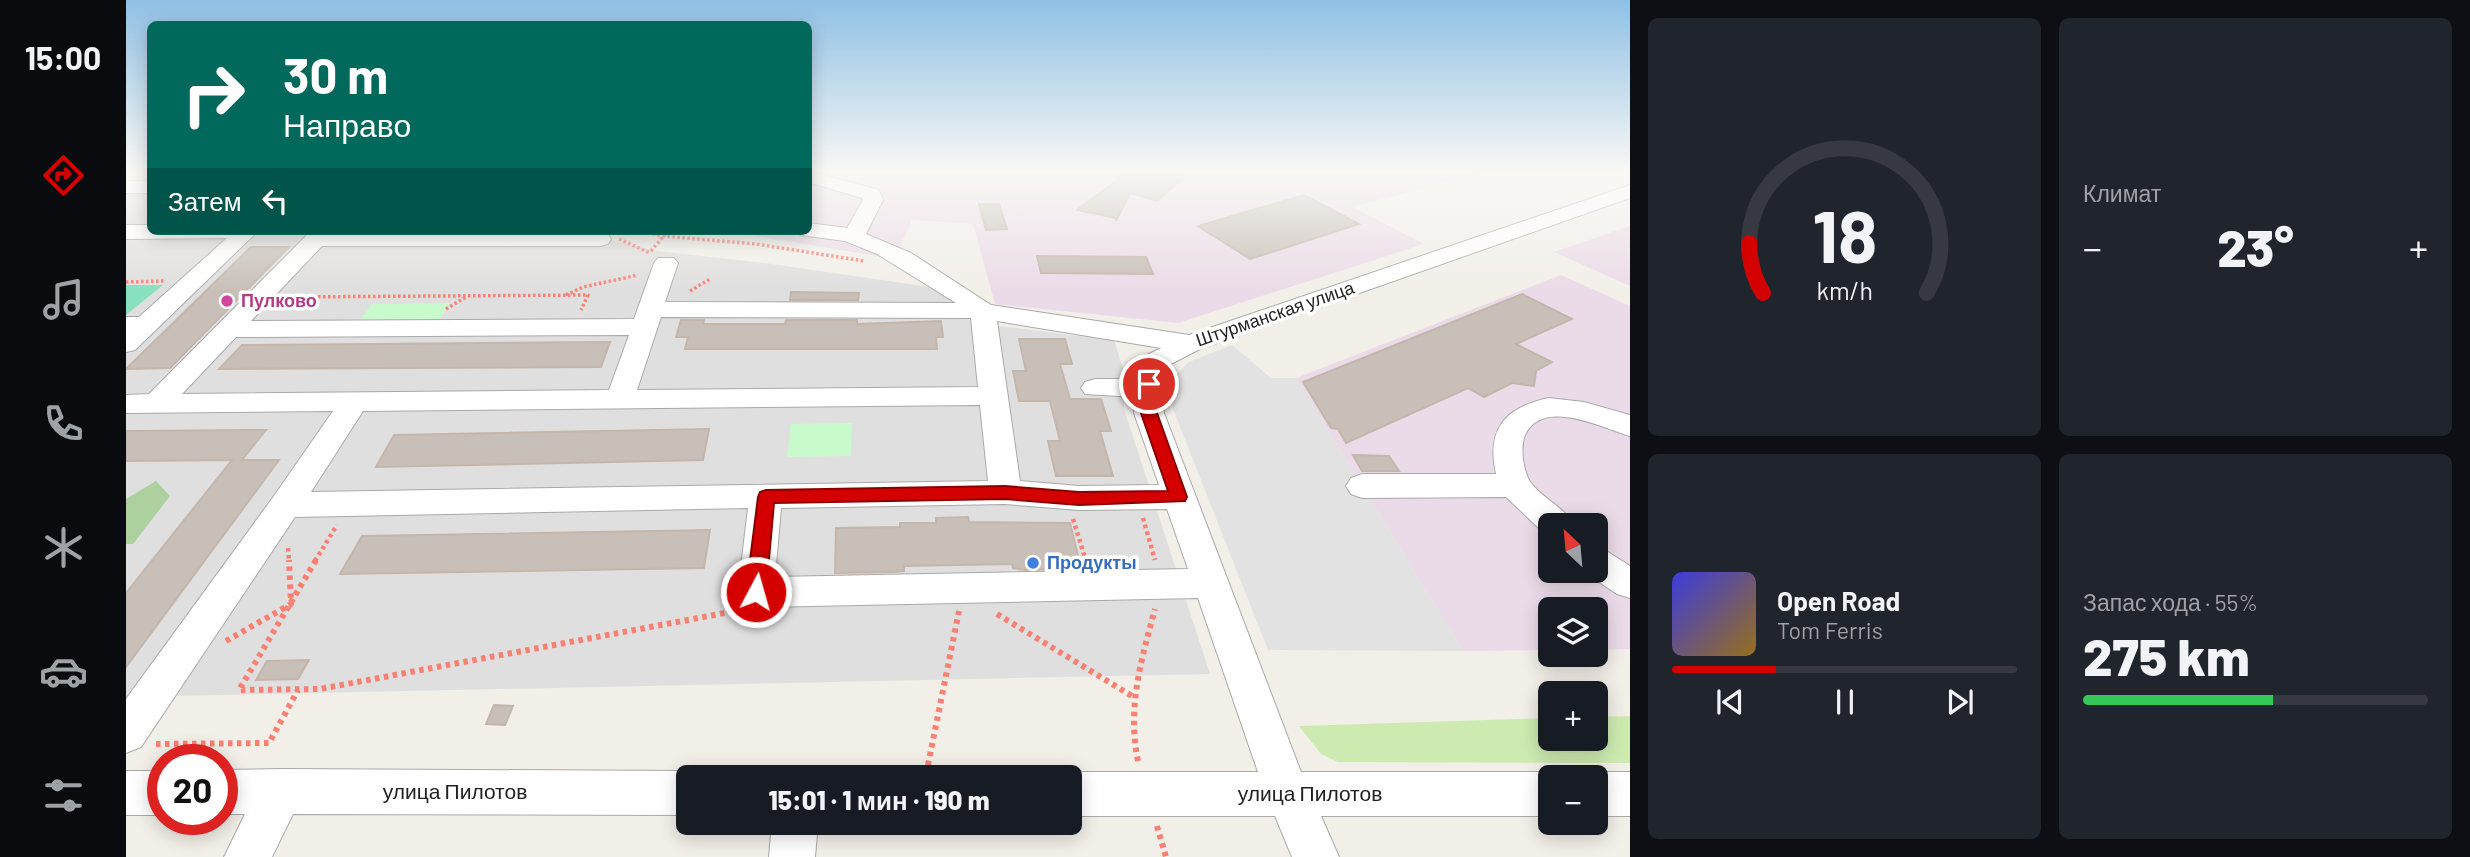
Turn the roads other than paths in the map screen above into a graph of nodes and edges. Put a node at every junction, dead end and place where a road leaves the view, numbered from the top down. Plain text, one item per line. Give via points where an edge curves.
1 (867, 211) edge
2 (1584, 211) edge
3 (126, 212) edge
4 (147, 212) edge
5 (812, 231) edge
6 (126, 232) edge
7 (147, 232) edge
8 (242, 235) edge
9 (446, 235) edge
10 (853, 237) junction
11 (600, 239) road end
12 (654, 259) road end
13 (983, 311) junction
14 (647, 319) junction
15 (136, 325) edge
16 (229, 329) junction
17 (1191, 343) junction
18 (126, 344) edge
19 (1095, 388) dead end
20 (1149, 388) junction
21 (993, 396) junction
22 (620, 399) junction
23 (354, 402) junction
24 (126, 404) edge
25 (156, 404) junction
26 (1630, 426) edge
27 (1514, 485) junction
28 (1362, 486) dead end
29 (1005, 492) junction
30 (766, 497) junction
31 (1179, 497) junction
32 (1544, 513) edge
33 (287, 522) junction
34 (1608, 570) edge
35 (1209, 583) junction
36 (1630, 584) edge
37 (139, 739) edge
38 (281, 791) junction
39 (238, 792) edge
40 (126, 793) edge
41 (147, 793) edge
42 (676, 793) edge
43 (1287, 793) junction
44 (1082, 794) edge
45 (1538, 794) edge
46 (1608, 794) edge
47 (1630, 794) edge
48 (794, 835) edge
49 (247, 857) edge
50 (792, 857) edge
51 (1316, 857) edge

1 - 10 street
2 - 17 street, Штурманская улица
3 - 4 street
5 - 10 street
6 - 7 street
8 - 15 street
9 - 11 street
9 - 16 street via 316,239
10 - 13 street via 941,281
12 - 14 street
13 - 14 street via 659,309
13 - 17 street
13 - 21 street
14 - 16 street via 574,327
14 - 22 street
15 - 18 street
16 - 25 street
17 - 20 street, Штурманская улица via 1157,361
19 - 20 street
20 - 31 street via 1149,413
21 - 22 street
21 - 29 street
22 - 23 street
23 - 25 street
23 - 33 street
24 - 25 street
26 - 27 street via 1588,411 1534,409 1515,423 1507,445
27 - 28 street
27 - 32 street
29 - 30 street
29 - 31 street
30 - 33 street
30 - 35 street via 756,592
31 - 35 street
33 - 37 street
34 - 36 street
35 - 43 street
38 - 39 street, улица Пилотов
38 - 42 street, улица Пилотов
38 - 49 street
40 - 41 street
43 - 44 street, улица Пилотов
43 - 45 street, улица Пилотов
43 - 51 street
46 - 47 street
48 - 50 street

